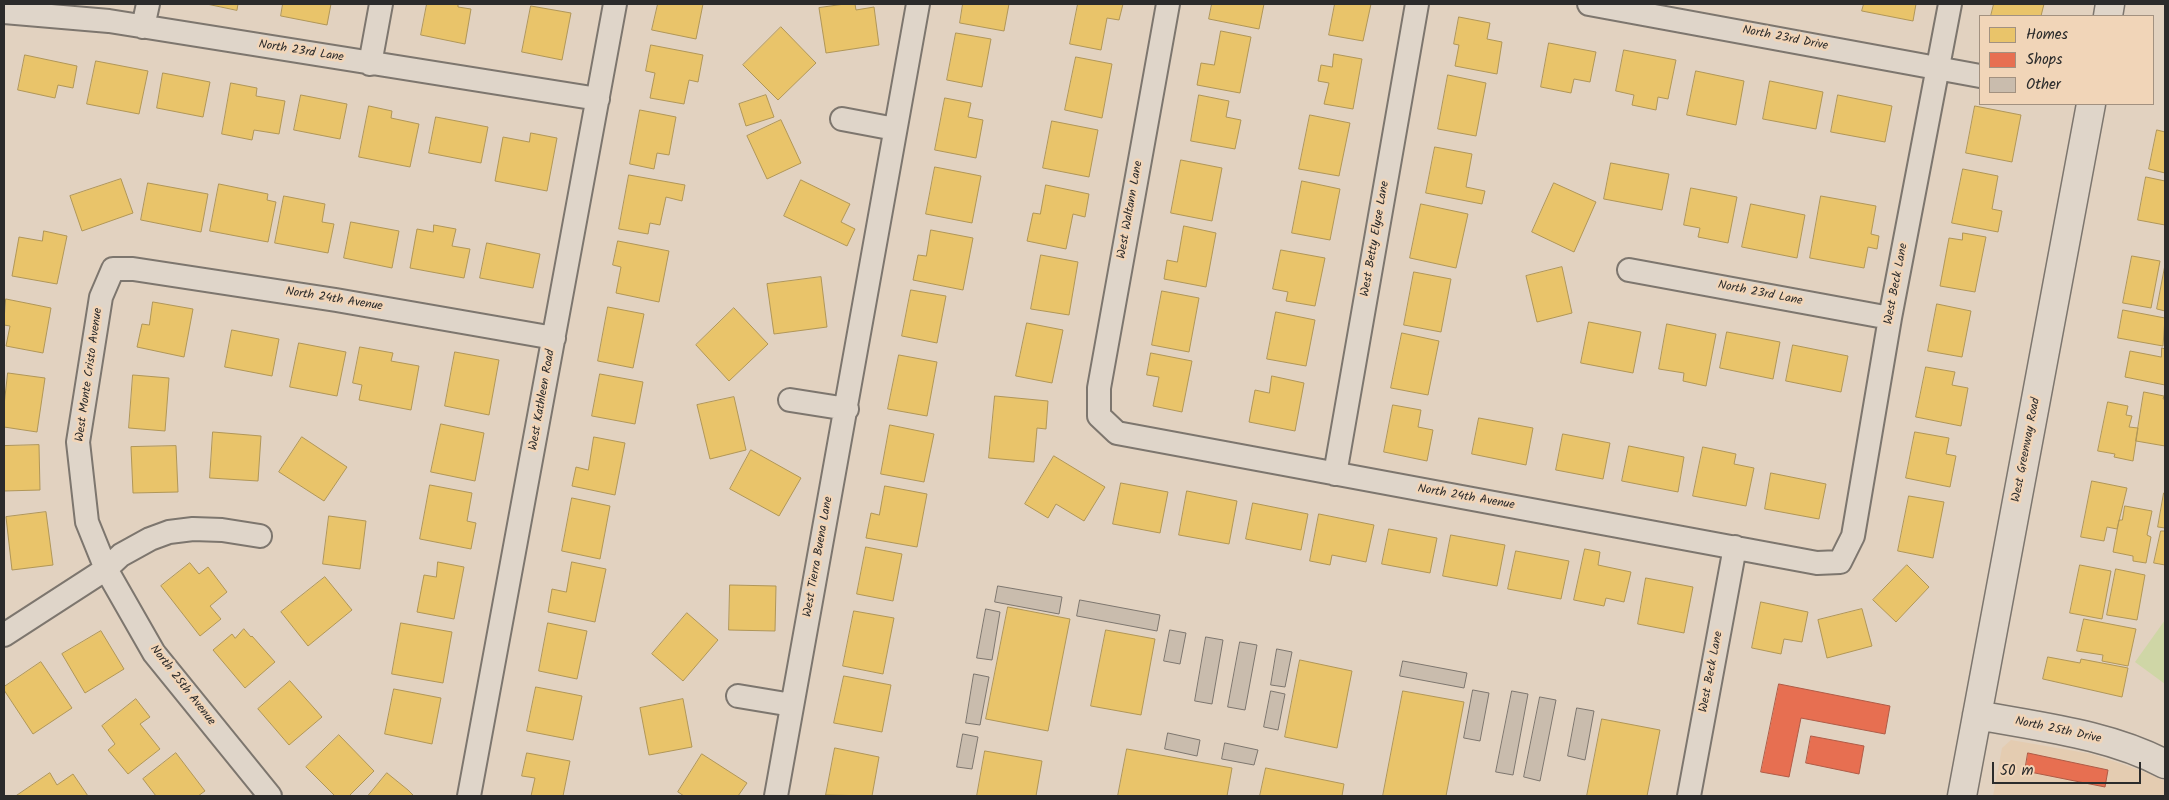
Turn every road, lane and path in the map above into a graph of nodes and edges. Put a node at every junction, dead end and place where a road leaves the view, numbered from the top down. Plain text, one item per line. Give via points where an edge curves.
1 (148, 4) edge
2 (381, 4) edge
3 (615, 4) edge
4 (918, 4) edge
5 (1168, 4) edge
6 (1417, 4) edge
7 (1589, 4) edge
8 (1950, 4) edge
9 (1666, 10) edge
10 (4, 12) edge
11 (143, 27) junction
12 (370, 64) junction
13 (1938, 68) junction
14 (1979, 76) edge
15 (598, 100) junction
16 (2091, 105) edge
17 (842, 119) dead end
18 (895, 129) junction
19 (113, 269) joint
20 (1629, 270) dead end
21 (1890, 318) junction
22 (554, 338) junction
23 (790, 400) dead end
24 (847, 409) junction
25 (1099, 416) joint
26 (1335, 474) junction
27 (260, 536) dead end
28 (1735, 547) junction
29 (1840, 562) joint
30 (106, 569) junction
31 (4, 635) edge
32 (738, 696) dead end
33 (792, 705) junction
34 (1977, 715) junction
35 (2165, 764) edge
36 (270, 796) edge
37 (469, 796) edge
38 (776, 796) edge
39 (1689, 796) edge
40 (1962, 796) edge

1 - 11 street
2 - 12 street
3 - 15 street, West Kathleen Road
4 - 18 street, West Tierra Buena Lane
5 - 25 street, West Waltann Lane via 1099,388
6 - 26 street, West Betty Elyse Lane
7 - 9 street, North 23rd Drive
8 - 13 street, West Beck Lane
9 - 13 street, North 23rd Drive
10 - 11 street, North 23rd Lane
11 - 12 street, North 23rd Lane
12 - 15 street, North 23rd Lane
13 - 14 street, North 23rd Drive
13 - 21 street, West Beck Lane
15 - 22 street, West Kathleen Road
16 - 34 main road, West Greenway Road
17 - 18 street
18 - 24 street, West Tierra Buena Lane
19 - 22 street, North 24th Avenue via 133,269 336,300
19 - 30 street, West Monte Cristo Avenue via 101,297 78,442 87,522
20 - 21 street, North 23rd Lane
21 - 29 street, West Beck Lane via 1853,536
22 - 37 street, West Kathleen Road
23 - 24 street
24 - 33 street, West Tierra Buena Lane
25 - 26 street, North 24th Avenue via 1117,433
26 - 28 street, North 24th Avenue
27 - 30 street via 222,530 170,532 121,555
28 - 29 street, North 24th Avenue via 1817,563
28 - 39 street, West Beck Lane
30 - 31 street
30 - 36 street, North 25th Avenue via 154,654
32 - 33 street
33 - 38 street, West Tierra Buena Lane
34 - 35 main road, North 25th Drive via 2104,740 2144,753
34 - 40 main road, West Greenway Road

